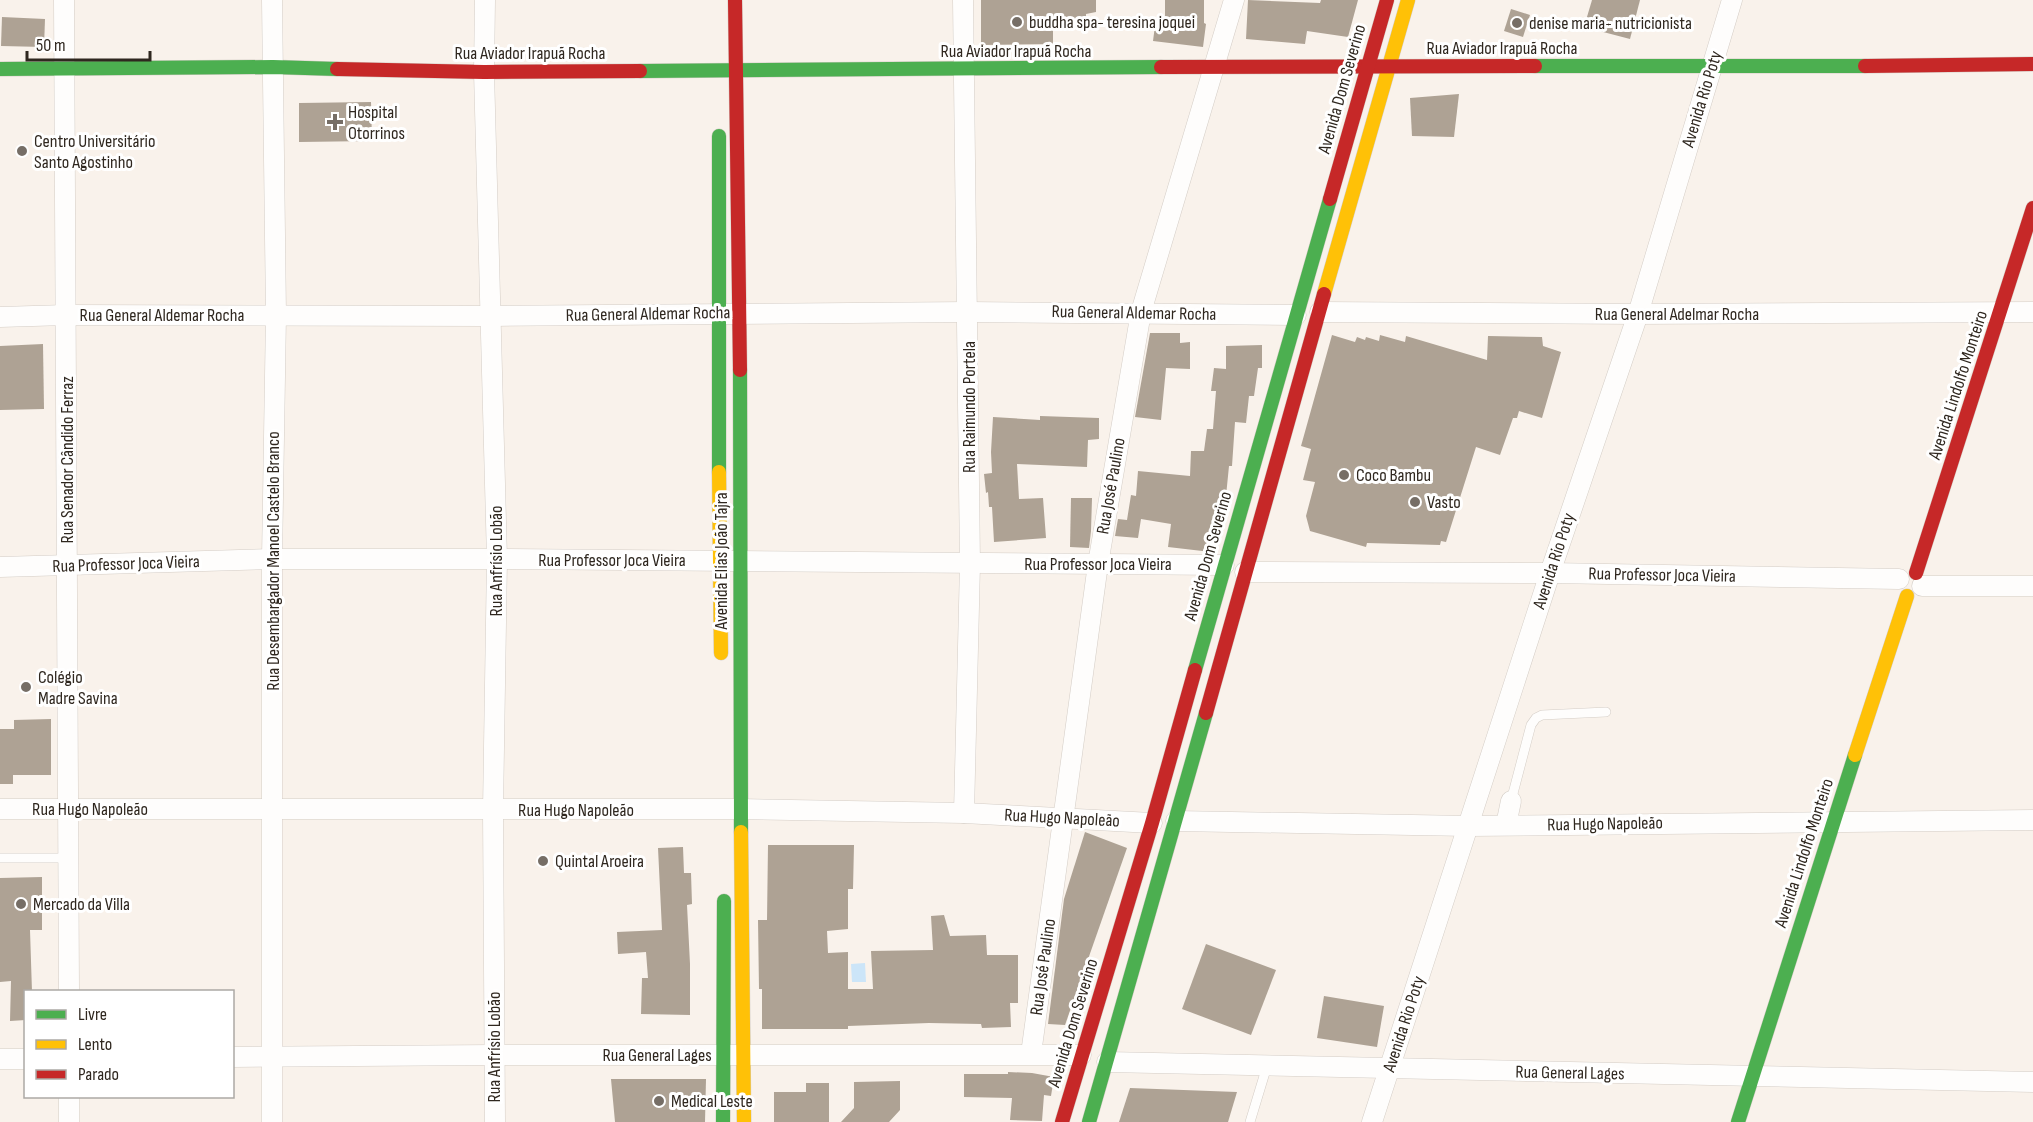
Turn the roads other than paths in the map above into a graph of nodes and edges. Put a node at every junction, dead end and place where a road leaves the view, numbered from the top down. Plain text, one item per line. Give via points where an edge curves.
1 (64, 0) edge
2 (272, 0) edge
3 (485, 0) edge
4 (735, 0) edge
5 (963, 0) edge
6 (1234, 0) edge
7 (1387, 0) edge
8 (1408, 0) edge
9 (1732, 0) edge
10 (2033, 64) edge
11 (1368, 66) junction
12 (1388, 66) junction
13 (273, 67) junction
14 (1711, 67) junction
15 (65, 68) junction
16 (1214, 68) junction
17 (0, 69) edge
18 (963, 69) junction
19 (736, 70) junction
20 (484, 72) junction
21 (719, 117) dead end
22 (2033, 208) edge
23 (968, 312) junction
24 (1141, 312) junction
25 (1320, 312) junction
26 (2001, 312) junction
27 (2033, 312) edge
28 (718, 313) junction
29 (740, 313) junction
30 (1638, 314) junction
31 (66, 315) junction
32 (276, 315) junction
33 (1296, 315) junction
34 (492, 316) junction
35 (0, 317) edge
36 (497, 559) junction
37 (272, 560) junction
38 (729, 561) junction
39 (970, 564) junction
40 (1098, 564) junction
41 (1224, 565) junction
42 (67, 566) junction
43 (0, 567) edge
44 (1245, 572) junction
45 (1550, 573) junction
46 (1911, 584) junction
47 (2033, 586) edge
48 (721, 667) dead end
49 (1606, 712) dead end
50 (1511, 801) joint
51 (0, 809) edge
52 (68, 809) junction
53 (728, 809) junction
54 (272, 810) junction
55 (493, 810) junction
56 (964, 813) junction
57 (1063, 818) junction
58 (2033, 820) edge
59 (1176, 821) junction
60 (1833, 821) junction
61 (1152, 823) junction
62 (1506, 825) junction
63 (1468, 826) junction
64 (0, 858) edge
65 (68, 858) junction
66 (724, 891) dead end
67 (69, 990) edge
68 (494, 1054) junction
69 (1031, 1054) junction
70 (723, 1055) junction
71 (743, 1055) junction
72 (1081, 1055) junction
73 (272, 1056) junction
74 (234, 1057) edge
75 (0, 1059) edge
76 (24, 1059) edge
77 (1107, 1062) junction
78 (1267, 1066) junction
79 (1390, 1069) junction
80 (1753, 1078) junction
81 (2033, 1082) edge
82 (69, 1098) edge
83 (69, 1122) edge
84 (272, 1122) edge
85 (495, 1122) edge
86 (723, 1122) edge
87 (744, 1122) edge
88 (1062, 1122) edge
89 (1089, 1122) edge
90 (1250, 1122) edge
91 (1372, 1122) edge
92 (1738, 1122) edge

1 - 15 street, Rua Senador Cândido Ferraz
2 - 13 street, Rua Desembargador Manoel Castelo Branco
3 - 20 street, Rua Anfrísio Lobão
4 - 19 street, Avenida Elias João Tajra
5 - 18 street, Rua Raimundo Portela
6 - 16 street, Rua José Paulino
7 - 11 street, Avenida Dom Severino
8 - 12 street
9 - 14 street, Avenida Rio Poty
10 - 14 street, Rua Aviador Irapuã Rocha
11 - 12 street, Rua Aviador Irapuã Rocha
11 - 16 street, Rua Aviador Irapuã Rocha
11 - 33 street, Avenida Dom Severino
12 - 14 street, Rua Aviador Irapuã Rocha
12 - 25 street
13 - 15 street, Rua Aviador Irapuã Rocha
13 - 20 street, Rua Aviador Irapuã Rocha
13 - 32 street, Rua Desembargador Manoel Castelo Branco
14 - 30 street, Avenida Rio Poty
15 - 17 street, Rua Aviador Irapuã Rocha
15 - 31 street, Rua Senador Cândido Ferraz
16 - 18 street, Rua Aviador Irapuã Rocha
16 - 24 street, Rua José Paulino
18 - 19 street, Rua Aviador Irapuã Rocha
18 - 23 street, Rua Raimundo Portela
19 - 20 street, Rua Aviador Irapuã Rocha
19 - 29 street, Avenida Elias João Tajra
20 - 34 street, Rua Anfrísio Lobão
21 - 28 street, Avenida Elias João Tajra
22 - 26 street, Avenida Lindolfo Monteiro
23 - 24 street, Rua General Aldemar Rocha
23 - 29 street, Rua General Aldemar Rocha
23 - 39 street, Rua Raimundo Portela
24 - 33 street, Rua General Aldemar Rocha
24 - 40 street, Rua José Paulino
25 - 30 street, Rua General Adelmar Rocha
25 - 44 street
26 - 27 street, Rua General Adelmar Rocha
26 - 30 street, Rua General Adelmar Rocha
26 - 46 street, Avenida Lindolfo Monteiro
28 - 29 street, Rua General Aldemar Rocha
28 - 34 street, Rua General Aldemar Rocha
28 - 38 street, Avenida Elias João Tajra
29 - 38 street, Avenida Elias João Tajra
30 - 45 street, Avenida Rio Poty
31 - 32 street, Rua General Aldemar Rocha
31 - 35 street, Rua General Aldemar Rocha
31 - 42 street, Rua Senador Cândido Ferraz
32 - 34 street, Rua General Aldemar Rocha
32 - 37 street, Rua Desembargador Manoel Castelo Branco
33 - 41 street, Avenida Dom Severino
34 - 36 street, Rua Anfrísio Lobão
36 - 37 street, Rua Professor Joca Vieira
36 - 38 street, Rua Professor Joca Vieira
36 - 55 street, Rua Anfrísio Lobão
37 - 42 street, Rua Professor Joca Vieira
37 - 54 street, Rua Desembargador Manoel Castelo Branco
38 - 39 street, Rua Professor Joca Vieira
38 - 48 street, Avenida Elias João Tajra
38 - 53 street, Avenida Elias João Tajra
39 - 40 street, Rua Professor Joca Vieira
39 - 56 street, Rua Raimundo Portela
40 - 41 street, Rua Professor Joca Vieira
40 - 57 street, Rua José Paulino
41 - 61 street, Avenida Dom Severino
42 - 43 street, Rua Professor Joca Vieira
42 - 52 street, Rua Senador Cândido Ferraz
44 - 45 street, Rua Professor Joca Vieira
44 - 59 street
45 - 46 street, Rua Professor Joca Vieira
45 - 63 street, Avenida Rio Poty
46 - 47 street, Rua Professor Joca Vieira
46 - 60 street, Avenida Lindolfo Monteiro
49 - 50 lane via 1536,718
50 - 62 street
51 - 52 street, Rua Hugo Napoleão
52 - 54 street, Rua Hugo Napoleão
52 - 65 street, Rua Senador Cândido Ferraz
53 - 55 street, Rua Hugo Napoleão
53 - 56 street, Rua Hugo Napoleão
53 - 71 street, Avenida Elias João Tajra
54 - 55 street, Rua Hugo Napoleão
54 - 73 street, Rua Desembargador Manoel Castelo Branco
55 - 68 street, Rua Anfrísio Lobão
56 - 57 street, Rua Hugo Napoleão
57 - 61 street, Rua Hugo Napoleão
57 - 69 street, Rua José Paulino
58 - 60 street, Rua Hugo Napoleão
59 - 63 street, Rua Hugo Napoleão
59 - 77 street
60 - 62 street, Rua Hugo Napoleão
60 - 80 street, Avenida Lindolfo Monteiro
61 - 72 street, Avenida Dom Severino
62 - 63 street, Rua Hugo Napoleão
63 - 79 street, Avenida Rio Poty
64 - 65 lane
65 - 67 street, Rua Senador Cândido Ferraz
66 - 70 street
68 - 70 street, Rua General Lages
68 - 73 street, Rua General Lages
68 - 85 street, Rua Anfrísio Lobão
69 - 71 street, Rua General Lages
69 - 72 street, Rua General Lages
70 - 71 street, Rua General Lages
70 - 86 street
71 - 87 street, Avenida Elias João Tajra
72 - 88 street, Avenida Dom Severino
73 - 74 street, Rua General Lages
73 - 84 street, Rua Desembargador Manoel Castelo Branco
75 - 76 street
77 - 78 street, Rua General Lages
77 - 89 street
78 - 79 street, Rua General Lages
78 - 90 lane
79 - 80 street, Rua General Lages
79 - 91 street, Avenida Rio Poty
80 - 81 street, Rua General Lages
80 - 92 street, Avenida Lindolfo Monteiro
82 - 83 street

